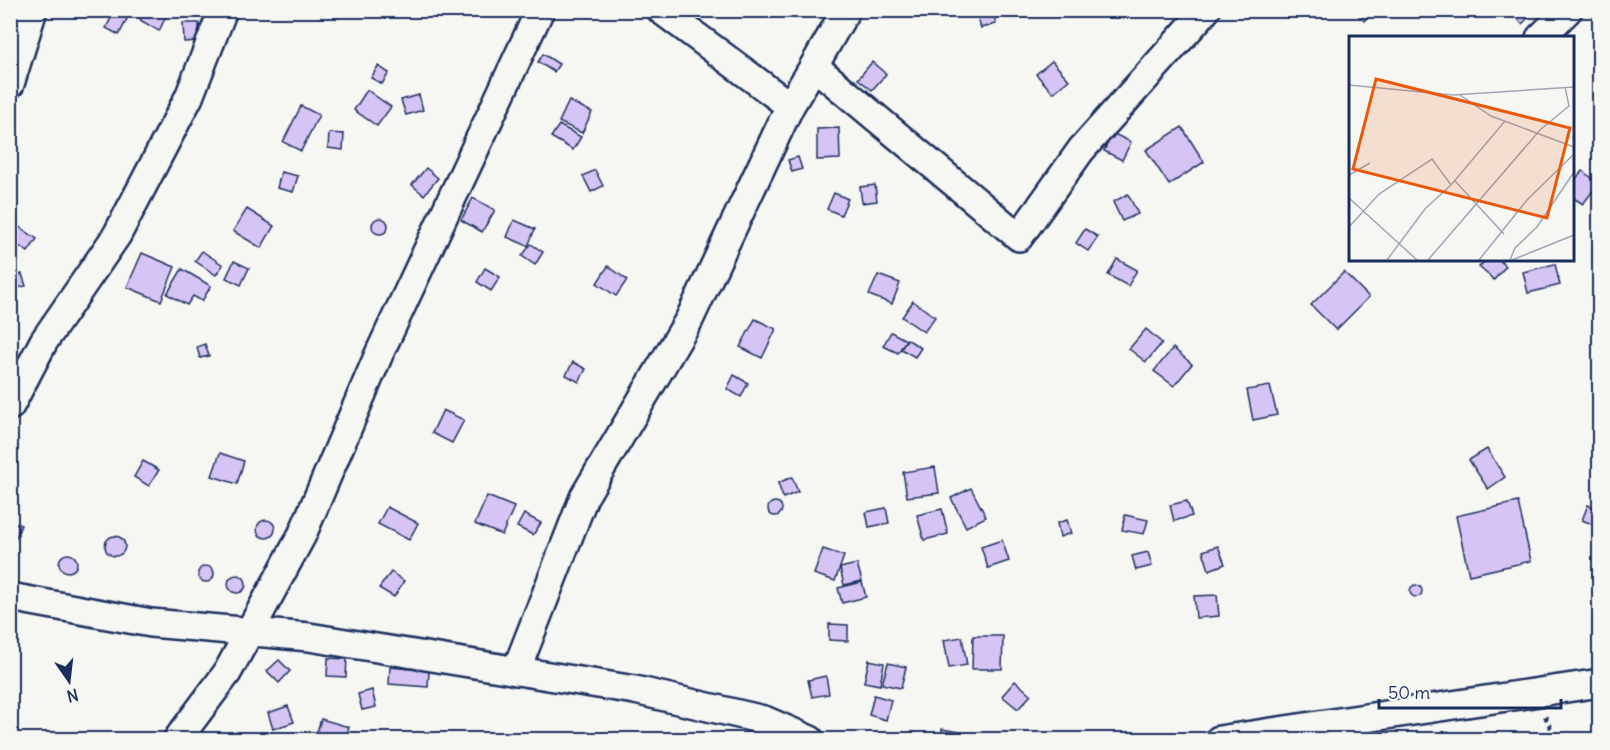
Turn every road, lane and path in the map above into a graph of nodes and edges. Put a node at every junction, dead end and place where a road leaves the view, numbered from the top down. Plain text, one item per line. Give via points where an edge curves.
1 (33, 10) edge
2 (223, 10) edge
3 (540, 10) edge
4 (662, 10) edge
5 (846, 10) edge
6 (1206, 10) edge
7 (1568, 10) edge
8 (1542, 36) edge
9 (814, 66) junction
10 (10, 84) edge
11 (790, 106) junction
12 (10, 406) edge
13 (10, 597) edge
14 (250, 631) junction
15 (516, 671) junction
16 (1599, 683) edge
17 (177, 740) edge
18 (810, 740) edge
19 (1219, 740) edge

1 - 10 street
2 - 12 street via 189,97 117,235 44,341
3 - 14 street via 380,354 302,535
4 - 11 street
5 - 9 street
6 - 9 street via 1081,150 1019,237
7 - 8 street
9 - 11 street
11 - 15 street via 689,320 584,498
13 - 14 street via 151,623
14 - 15 street
14 - 17 street via 227,673
15 - 18 street via 634,690 764,720
16 - 19 street

